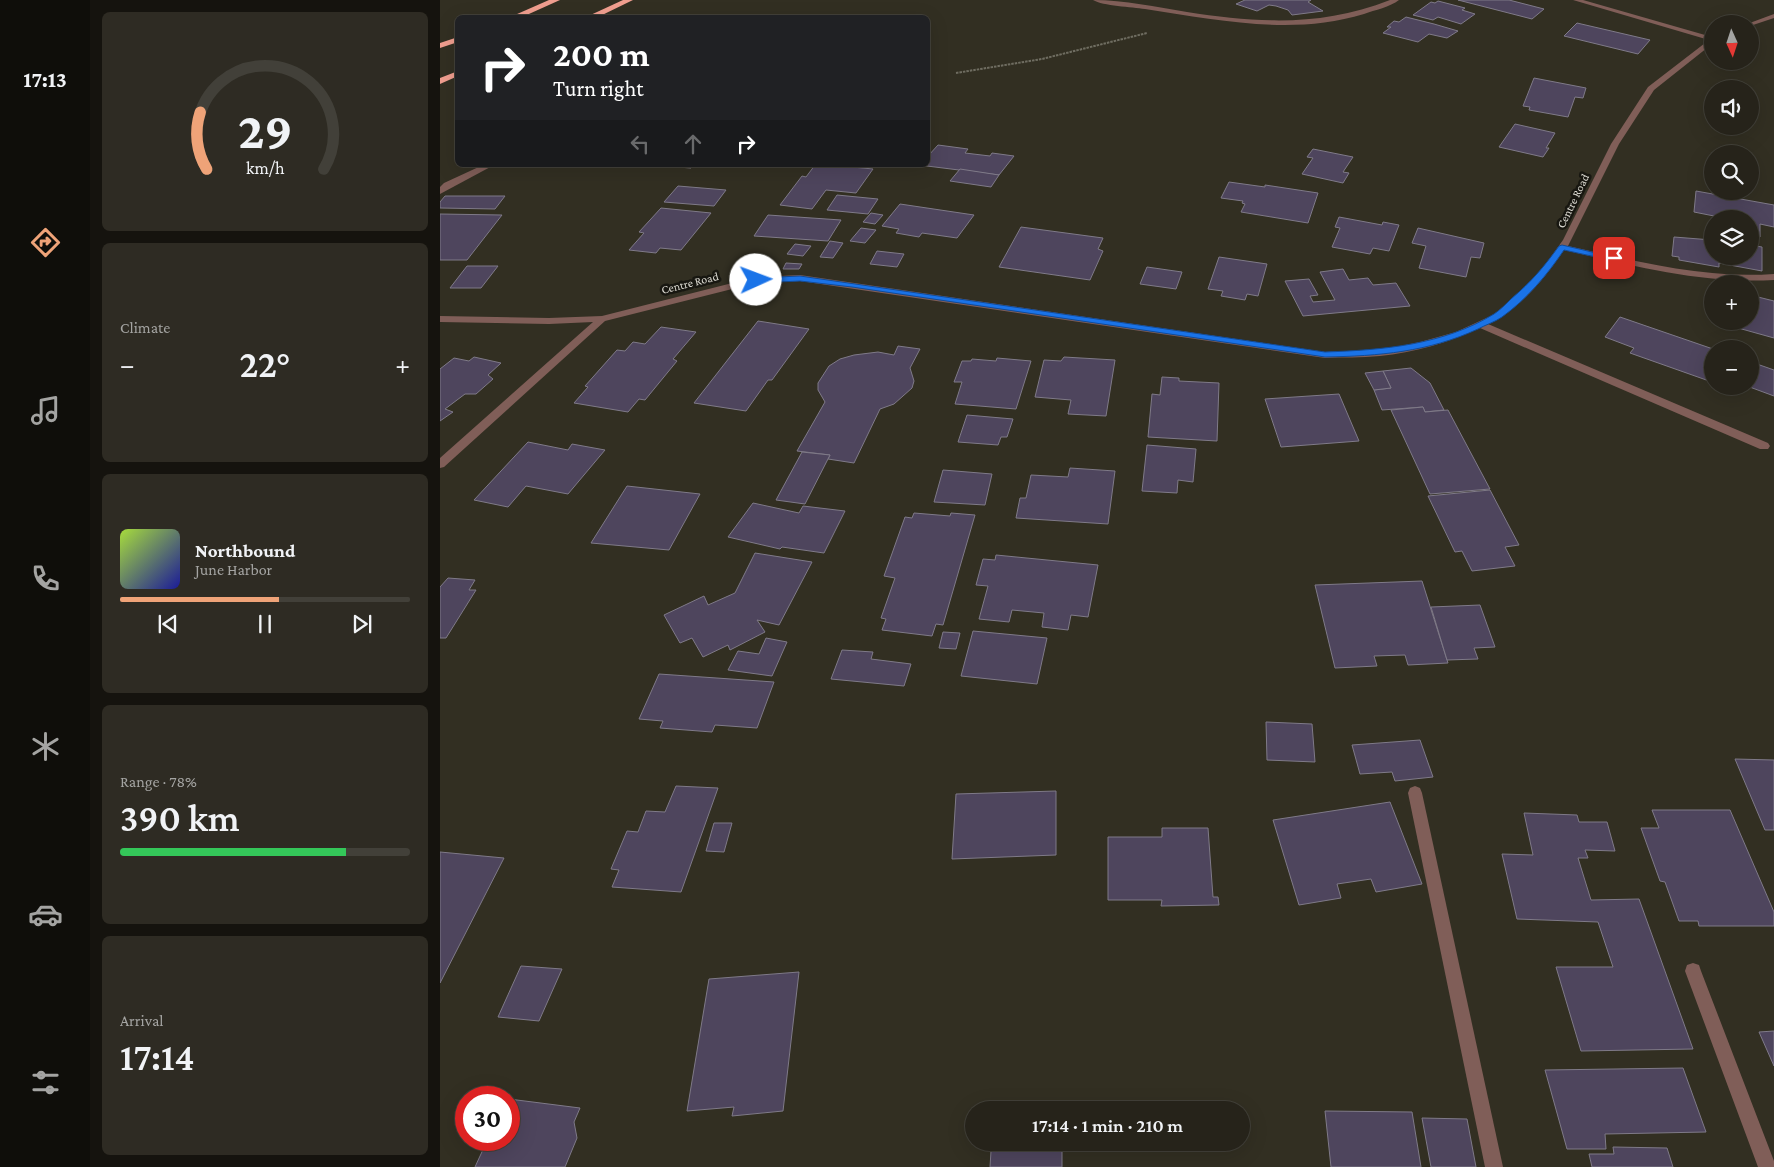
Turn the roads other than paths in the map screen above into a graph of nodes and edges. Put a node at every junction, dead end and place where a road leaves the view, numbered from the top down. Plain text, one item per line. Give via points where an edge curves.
1 (556, 0) edge
2 (629, 0) edge
3 (1096, 0) edge
4 (1396, 0) edge
5 (1576, 0) edge
6 (519, 15) edge
7 (595, 15) edge
8 (1774, 16) edge
9 (1759, 21) edge
10 (1704, 38) edge
11 (455, 40) edge
12 (440, 46) edge
13 (1704, 46) edge
14 (455, 74) edge
15 (440, 81) edge
16 (486, 167) edge
17 (440, 191) edge
18 (1562, 248) junction
19 (1774, 277) edge
20 (440, 319) edge
21 (602, 319) junction
22 (1480, 324) junction
23 (1764, 446) dead end
24 (440, 464) edge
25 (1416, 793) dead end
26 (1693, 971) dead end
27 (1494, 1167) edge
28 (1767, 1167) edge

1 - 6 highway
2 - 7 highway
3 - 4 street via 1240,22 1276,23 1334,20
5 - 10 street
8 - 9 street
11 - 12 highway
13 - 18 street, Centre Road via 1651,89 1614,144
14 - 15 highway
16 - 17 street
18 - 19 street via 1718,277
18 - 22 street, Centre Road via 1541,277 1498,316
20 - 21 street, Centre Road
21 - 22 street, Centre Road via 756,280 800,278 1325,354 1381,353 1459,334
21 - 24 street, Centre Road
22 - 23 street
25 - 27 street
26 - 28 street

